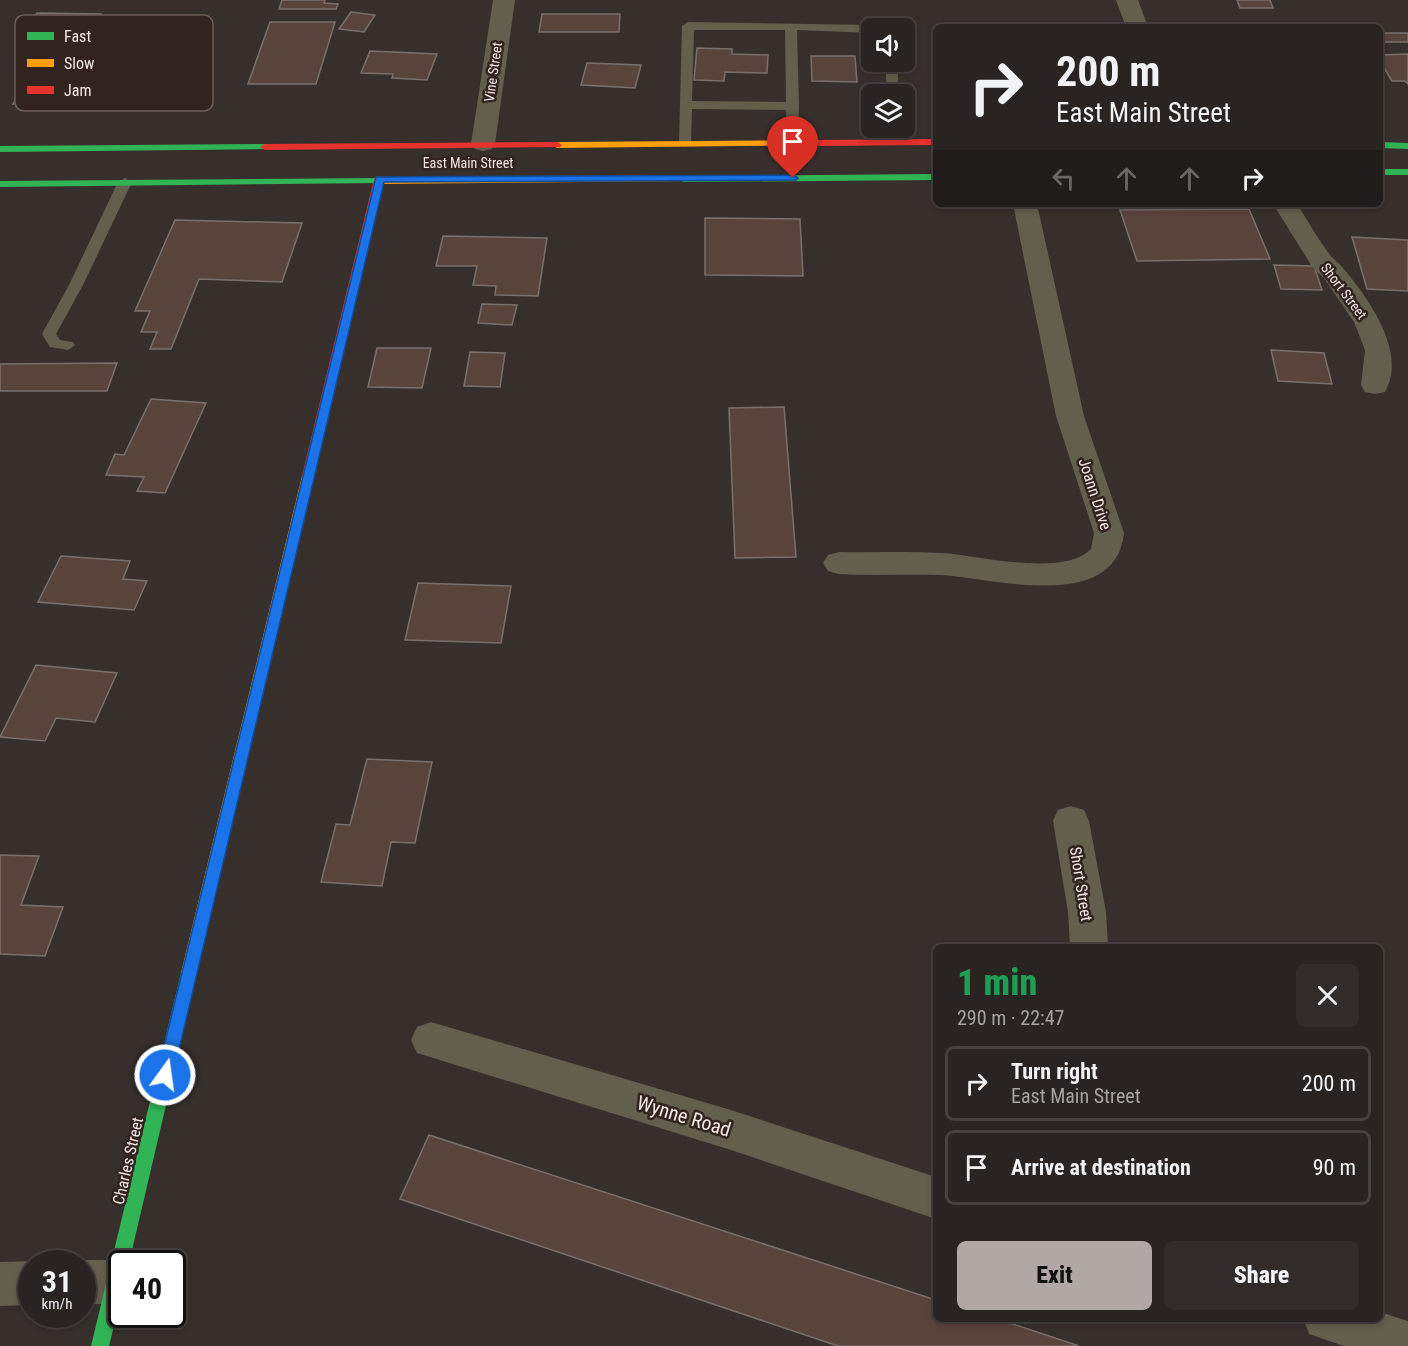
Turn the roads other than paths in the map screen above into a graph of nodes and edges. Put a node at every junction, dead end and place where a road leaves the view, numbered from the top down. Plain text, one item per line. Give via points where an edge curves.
1 (504, 0) edge
2 (1127, 0) edge
3 (1136, 24) edge
4 (791, 26) junction
5 (861, 29) edge
6 (686, 105) junction
7 (793, 106) junction
8 (896, 138) edge
9 (793, 142) junction
10 (896, 142) junction
11 (933, 142) edge
12 (685, 143) junction
13 (483, 144) junction
14 (1383, 145) edge
15 (1408, 146) edge
16 (0, 149) edge
17 (1383, 172) edge
18 (1408, 172) edge
19 (933, 177) edge
20 (379, 179) junction
21 (125, 182) junction
22 (0, 184) edge
23 (1026, 207) edge
24 (1288, 207) edge
25 (68, 345) dead end
26 (1375, 385) dead end
27 (839, 563) dead end
28 (1071, 821) dead end
29 (1089, 944) edge
30 (431, 1040) dead end
31 (933, 1197) edge
32 (99, 1282) edge
33 (18, 1283) edge
34 (0, 1284) edge
35 (1338, 1322) edge
36 (1408, 1343) edge
37 (100, 1346) edge

1 - 13 street, Vine Street
2 - 3 street
4 - 5 lane
4 - 6 lane via 688,26
4 - 7 lane
6 - 7 lane
6 - 12 lane
7 - 9 lane
8 - 10 lane
9 - 10 main road, East Main Street
9 - 12 main road, East Main Street
10 - 11 main road, East Main Street
12 - 13 main road, East Main Street
13 - 16 main road, East Main Street
14 - 15 main road
17 - 18 main road
19 - 20 main road, East Main Street
20 - 21 main road, East Main Street
20 - 32 main road, Charles Street
21 - 22 main road, East Main Street
21 - 25 lane via 49,334 55,344
23 - 27 street, Joann Drive via 1070,416 1109,533 1107,548 1097,561 1057,574 944,565
24 - 26 street, Short Street via 1322,262 1367,321 1379,350
28 - 29 street, Short Street
30 - 31 street, Wynne Road via 731,1130
32 - 37 main road, Charles Street
33 - 34 street
35 - 36 street

